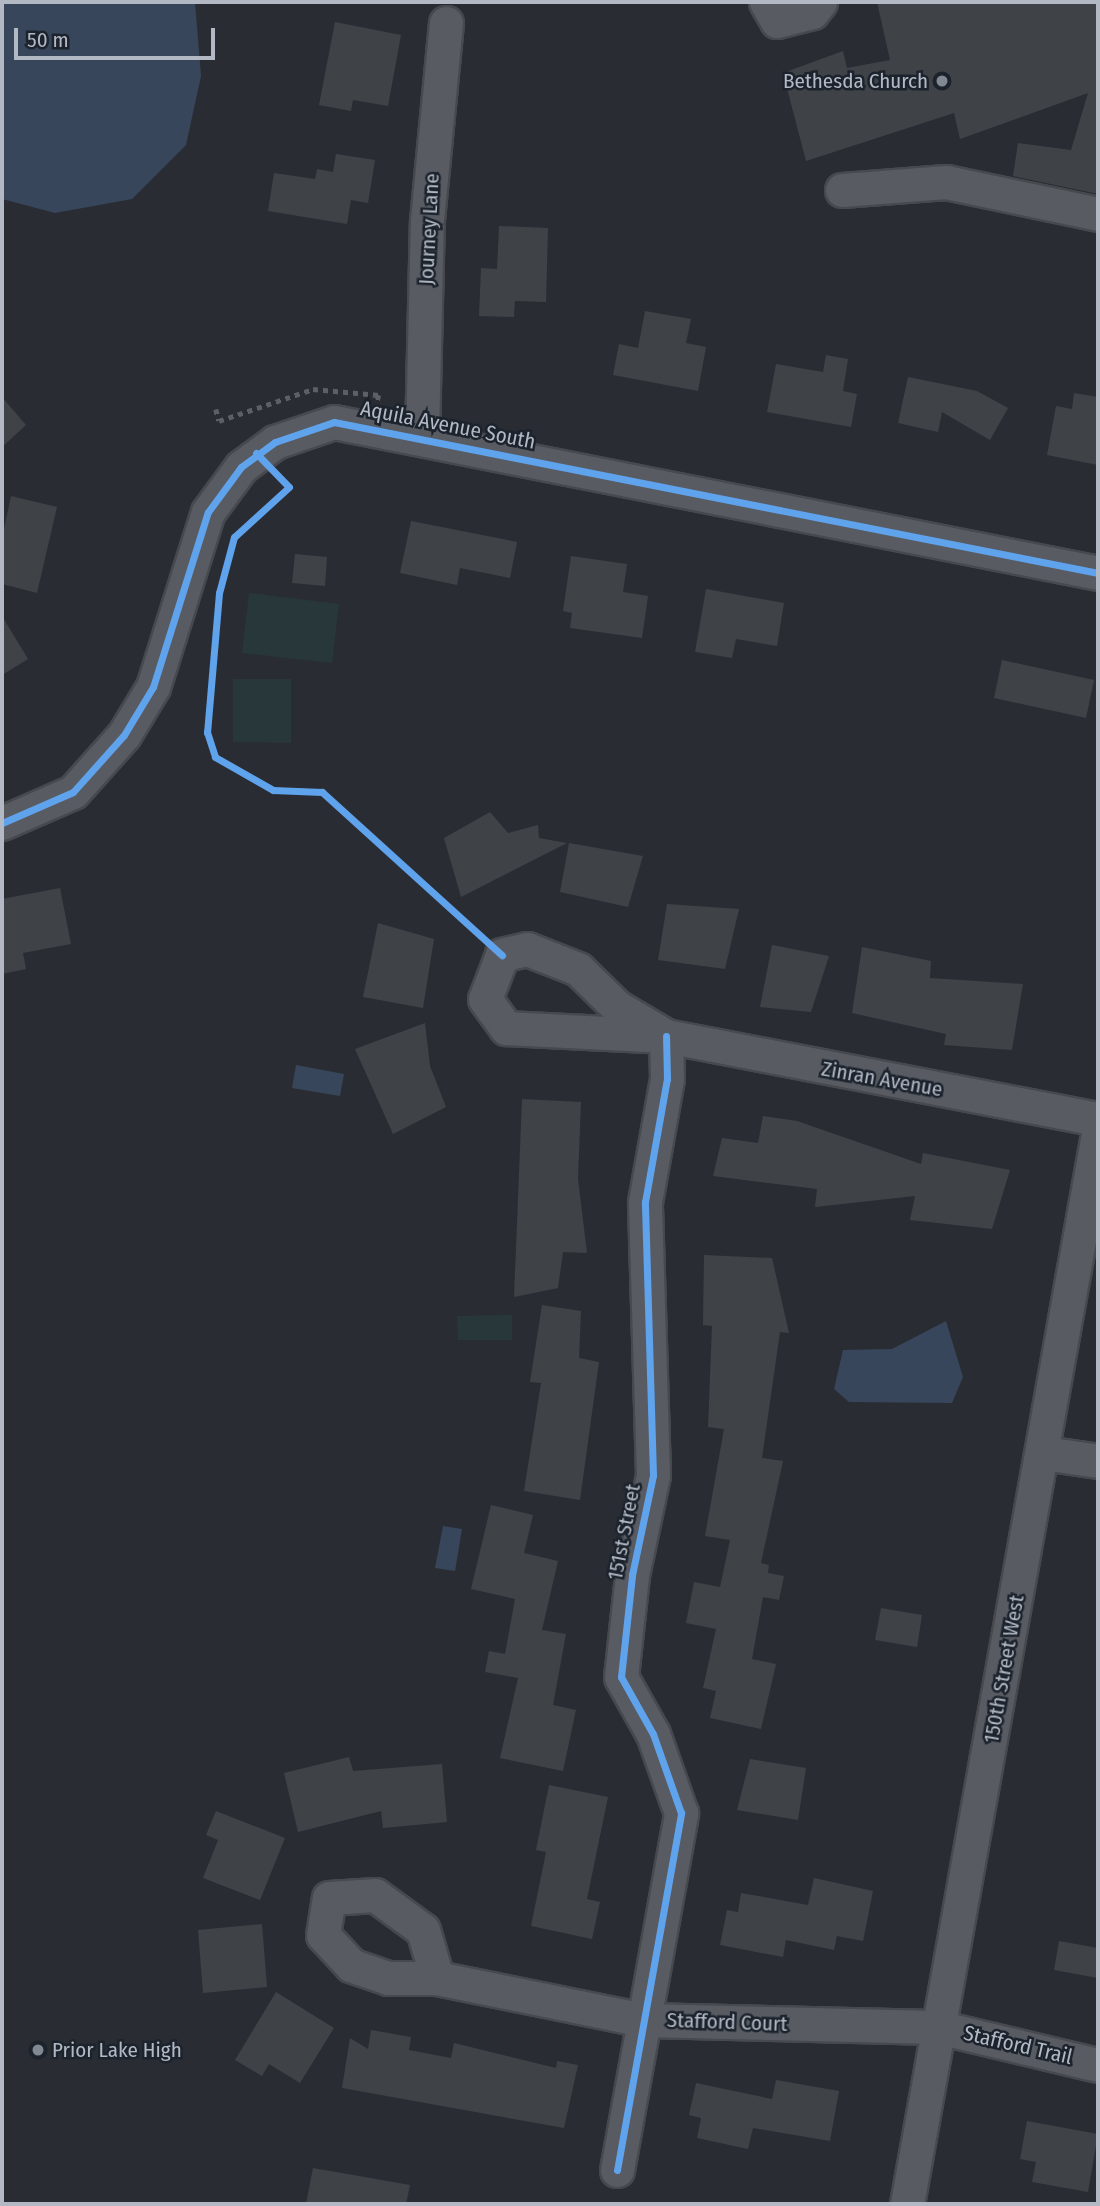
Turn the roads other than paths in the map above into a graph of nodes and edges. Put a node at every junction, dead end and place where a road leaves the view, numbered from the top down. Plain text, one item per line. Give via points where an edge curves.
1 (766, 2) edge
2 (820, 2) edge
3 (446, 23) dead end
4 (842, 190) dead end
5 (1098, 214) edge
6 (422, 436) junction
7 (1098, 573) edge
8 (2, 823) edge
9 (666, 1036) junction
10 (1098, 1119) edge
11 (1098, 1133) edge
12 (1044, 1453) junction
13 (1098, 1461) edge
14 (437, 1978) dead end
15 (643, 2020) junction
16 (938, 2027) junction
17 (1098, 2065) edge
18 (617, 2171) dead end
19 (907, 2204) edge

1 - 2 street via 777,21 812,12
3 - 6 street, Journey Lane via 427,220
4 - 5 street via 946,181
6 - 7 street, Aquila Avenue South
6 - 8 street, Aquila Avenue South via 334,422 275,442 241,467 208,512 153,687 124,735 73,793
9 - 9 street, Zinran Avenue via 617,1007 578,970 527,950 502,955 485,999 506,1028
9 - 10 street, Zinran Avenue
9 - 15 street, 151st Street via 667,1079 645,1202 653,1475 632,1575 621,1677 653,1734 681,1813
11 - 12 street, 150th Street West
12 - 13 street
12 - 16 street, 150th Street West
14 - 15 street, Stafford Court
15 - 16 street, Stafford Court
15 - 18 street, 151st Street
16 - 17 street, Stafford Trail
16 - 19 street, 150th Street West

